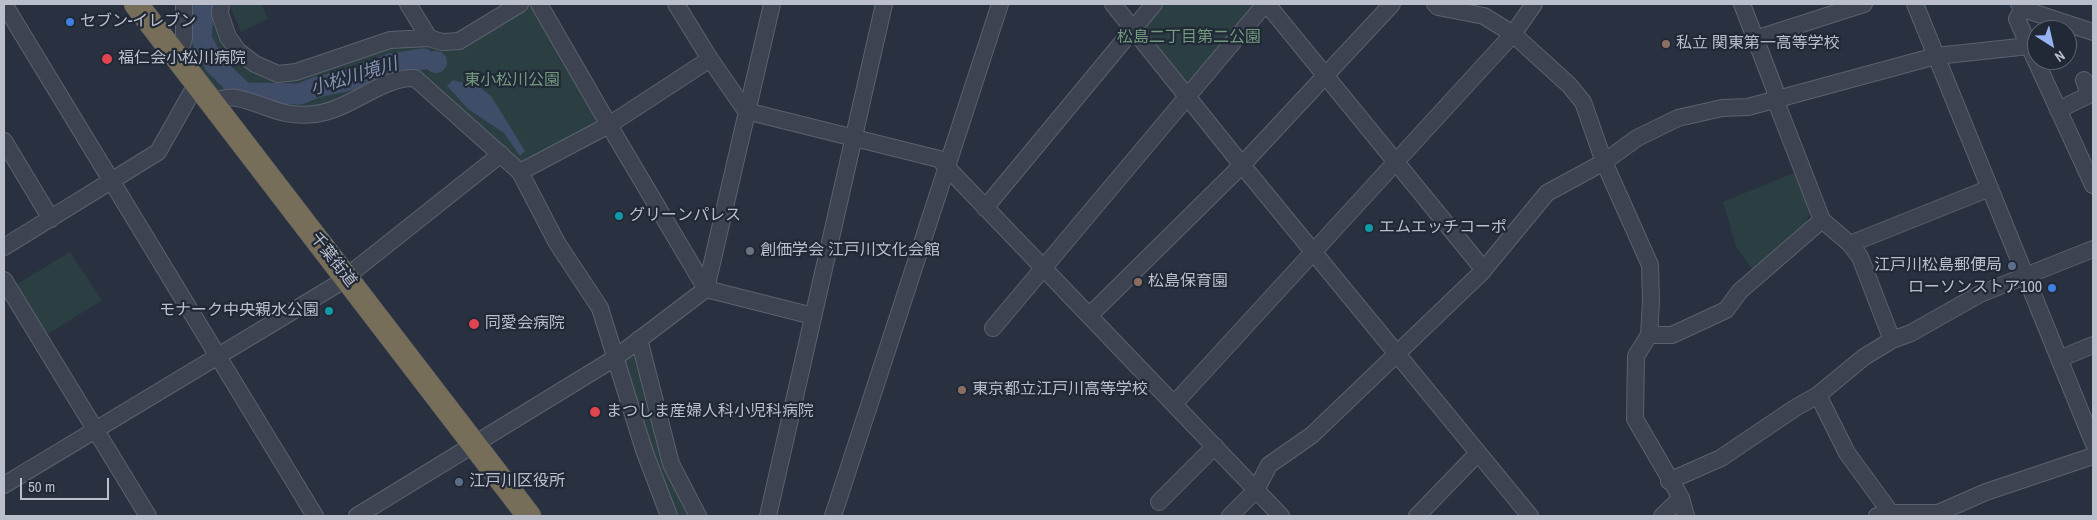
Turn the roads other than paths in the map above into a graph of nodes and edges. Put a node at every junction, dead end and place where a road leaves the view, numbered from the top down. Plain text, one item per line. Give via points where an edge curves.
1 (4, 4) edge
2 (136, 4) edge
3 (184, 4) edge
4 (222, 4) edge
5 (408, 4) edge
6 (520, 4) edge
7 (539, 4) edge
8 (676, 4) edge
9 (772, 4) edge
10 (884, 4) edge
11 (1000, 4) edge
12 (1113, 4) edge
13 (1154, 4) edge
14 (1266, 4) edge
15 (1392, 4) edge
16 (1435, 4) edge
17 (1534, 4) edge
18 (1742, 4) edge
19 (1864, 4) edge
20 (1915, 4) edge
21 (2027, 7) edge
22 (1133, 29) junction
23 (2093, 32) edge
24 (1513, 34) junction
25 (429, 38) junction
26 (1755, 39) junction
27 (2027, 42) edge
28 (2027, 46) edge
29 (1936, 56) junction
30 (178, 59) junction
31 (710, 60) junction
32 (2040, 70) edge
33 (1326, 76) junction
34 (2084, 80) dead end
35 (204, 92) junction
36 (1188, 96) junction
37 (1776, 100) junction
38 (2058, 110) junction
39 (746, 112) junction
40 (608, 125) junction
41 (855, 139) junction
42 (4, 141) edge
43 (501, 154) junction
44 (1396, 162) junction
45 (1604, 162) junction
46 (947, 166) junction
47 (1242, 166) junction
48 (520, 172) junction
49 (111, 182) junction
50 (2093, 186) edge
51 (1990, 188) junction
52 (985, 208) junction
53 (51, 219) junction
54 (1822, 220) junction
55 (1850, 244) junction
56 (4, 248) edge
57 (2093, 249) edge
58 (1314, 252) junction
59 (1044, 269) junction
60 (1484, 270) junction
61 (347, 277) junction
62 (2027, 277) junction
63 (4, 280) edge
64 (706, 289) junction
65 (813, 316) junction
66 (1089, 316) junction
67 (993, 328) dead end
68 (1649, 335) junction
69 (639, 339) junction
70 (1892, 340) junction
71 (2093, 345) edge
72 (1395, 353) junction
73 (216, 357) junction
74 (615, 358) junction
75 (2059, 359) junction
76 (1818, 395) junction
77 (1174, 404) junction
78 (95, 430) junction
79 (2093, 442) edge
80 (475, 446) junction
81 (1215, 446) junction
82 (1478, 453) junction
83 (2093, 456) edge
84 (1669, 480) junction
85 (4, 485) edge
86 (1256, 490) junction
87 (1680, 498) junction
88 (1159, 502) dead end
89 (1887, 515) edge
90 (148, 516) edge
91 (316, 516) edge
92 (357, 516) edge
93 (529, 516) edge
94 (670, 516) edge
95 (698, 516) edge
96 (768, 516) edge
97 (833, 516) edge
98 (1230, 516) edge
99 (1282, 516) edge
100 (1417, 516) edge
101 (1530, 516) edge
102 (1662, 516) edge
103 (1686, 516) edge

1 - 49 street
2 - 30 highway, 千葉街道
3 - 30 street via 184,38
4 - 25 street via 220,14 228,37 238,51 255,64 278,74 296,72 390,40
5 - 25 street
6 - 25 street via 459,41 442,42
7 - 40 street
8 - 31 street
9 - 39 street
10 - 41 street
11 - 46 street
12 - 22 street
13 - 22 street
14 - 33 street
14 - 36 street
15 - 33 street
16 - 24 street via 1484,16
17 - 24 street
18 - 26 street
19 - 26 street
20 - 29 street
21 - 23 street
21 - 27 street via 2017,19
22 - 36 street
22 - 52 street
24 - 44 street
24 - 45 street via 1583,102
26 - 37 street
28 - 29 street
29 - 37 street
29 - 51 street
30 - 35 highway, 千葉街道
31 - 39 street
31 - 40 street
32 - 38 street
33 - 44 street
33 - 47 street
34 - 38 street via 2089,95
35 - 43 street via 236,97 290,116 318,114 354,102 402,78 416,78
35 - 49 street via 158,152
35 - 61 highway, 千葉街道
36 - 47 street
36 - 59 street
37 - 45 street via 1678,118 1637,138
37 - 54 street
38 - 50 street
39 - 41 street
39 - 64 street
40 - 48 street
40 - 64 street
41 - 46 street via 939,159
41 - 65 street
42 - 53 street
43 - 48 street
43 - 61 street
44 - 58 street
44 - 60 street
45 - 60 street via 1547,193
45 - 68 street via 1650,265
46 - 52 street
46 - 97 street
47 - 58 street
47 - 66 street
48 - 74 street via 557,243 600,308
49 - 53 street
49 - 73 street
51 - 55 street
51 - 62 street
52 - 59 street
53 - 56 street
54 - 55 street
54 - 68 street via 1740,291 1726,310 1672,335
55 - 70 street via 1860,257
57 - 62 street
58 - 72 street
58 - 77 street
59 - 66 street
59 - 67 street
60 - 72 street
61 - 73 street
61 - 80 highway, 千葉街道
62 - 70 street via 1980,294
62 - 75 street
63 - 78 street
64 - 65 street
64 - 69 street
65 - 96 street
66 - 77 street
68 - 84 street via 1636,356 1635,419
69 - 74 street
69 - 95 street via 671,464
70 - 76 street via 1864,357
71 - 75 street
72 - 82 street
72 - 86 street via 1312,435 1269,465
73 - 78 street
73 - 91 street
74 - 80 street
74 - 94 street via 644,450
75 - 79 street
76 - 84 street via 1721,458
76 - 89 street via 1847,453
77 - 81 street
78 - 85 street
78 - 90 street
80 - 92 street
80 - 93 highway, 千葉街道
81 - 86 street
81 - 88 street
82 - 100 street
82 - 101 street
83 - 89 street via 1986,492 1938,513
84 - 87 street
86 - 98 street
86 - 99 street
87 - 102 street
87 - 103 street

